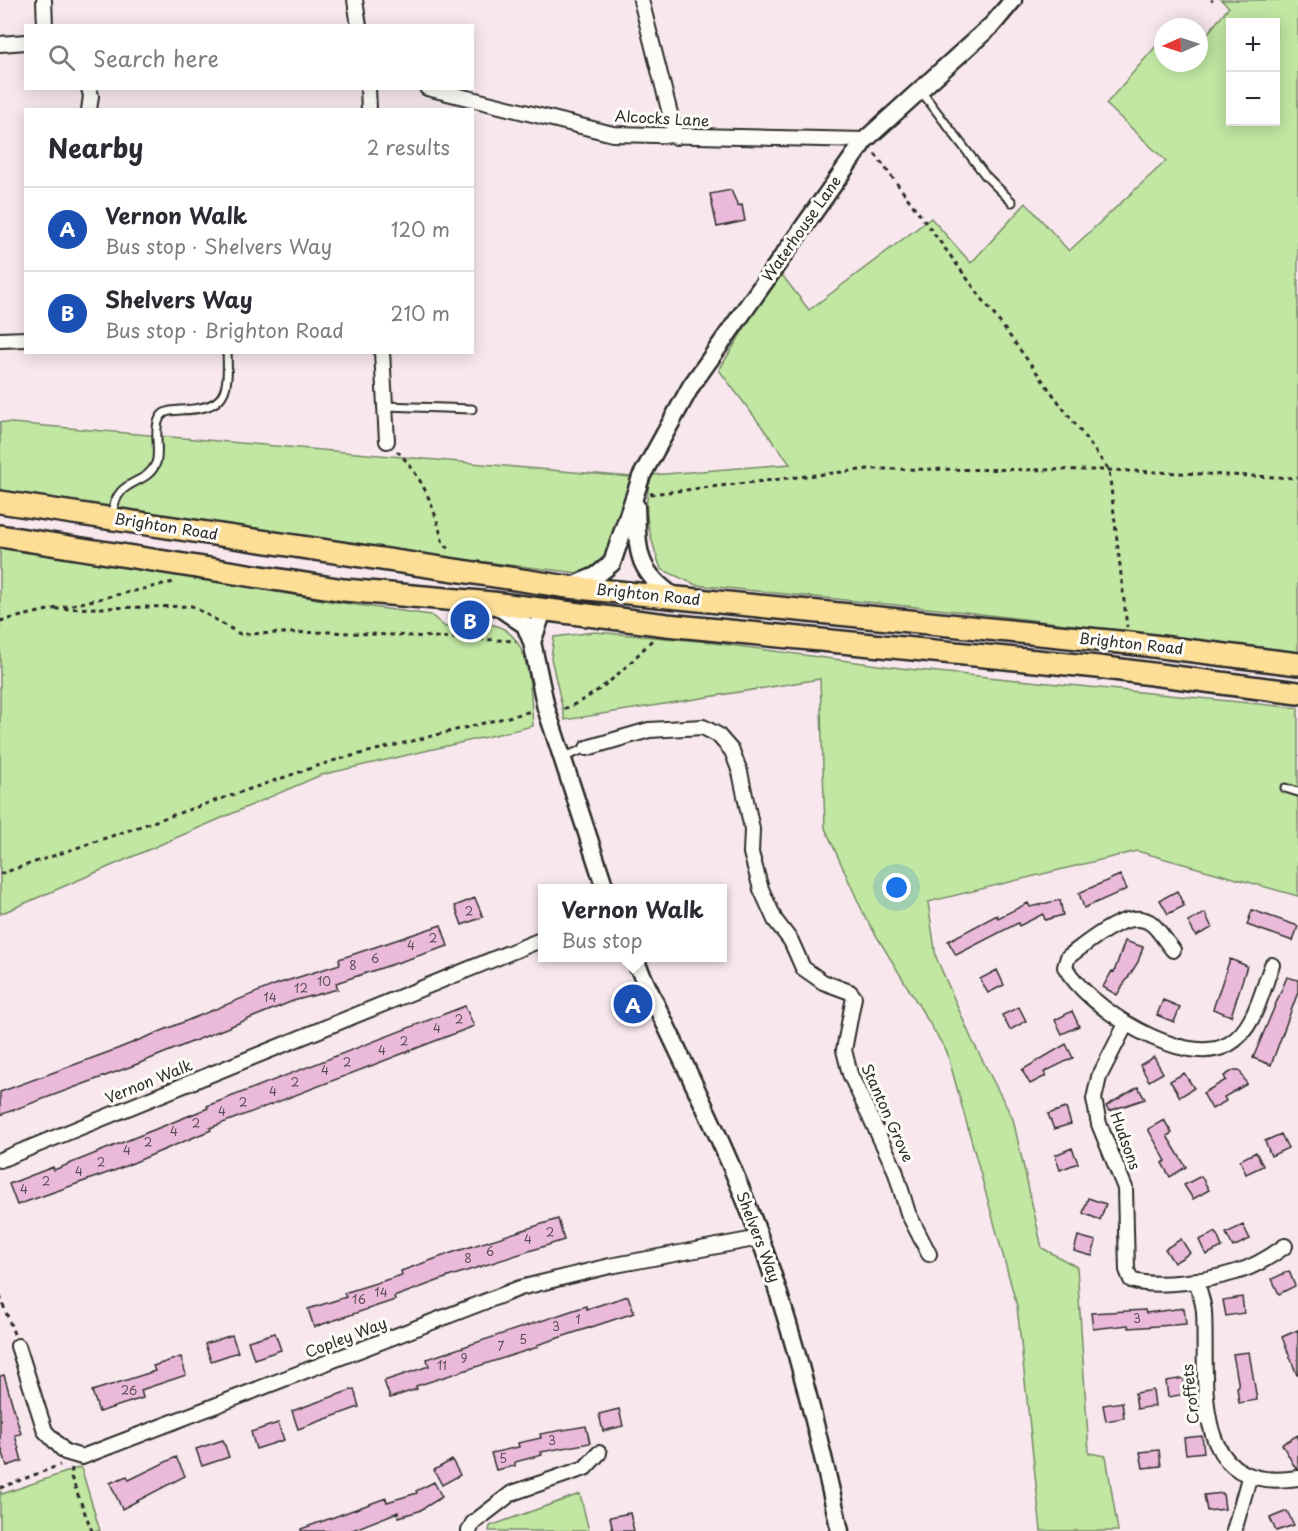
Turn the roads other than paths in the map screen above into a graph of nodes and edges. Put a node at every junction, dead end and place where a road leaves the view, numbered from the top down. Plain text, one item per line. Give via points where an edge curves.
1 (45, 0) edge
2 (355, 0) edge
3 (641, 0) edge
4 (1013, 0) edge
5 (45, 24) edge
6 (359, 24) edge
7 (24, 42) edge
8 (0, 44) edge
9 (89, 90) edge
10 (368, 90) edge
11 (434, 90) edge
12 (921, 91) junction
13 (89, 108) edge
14 (369, 108) edge
15 (676, 138) junction
16 (865, 140) junction
17 (1012, 202) dead end
18 (24, 339) edge
19 (0, 340) edge
20 (227, 354) edge
21 (382, 354) edge
22 (385, 406) junction
23 (472, 409) dead end
24 (387, 441) road end
25 (636, 493) junction
26 (0, 502) edge
27 (111, 519) junction
28 (0, 536) edge
29 (483, 574) junction
30 (568, 587) junction
31 (676, 597) junction
32 (492, 603) junction
33 (543, 611) junction
34 (532, 642) junction
35 (1298, 664) edge
36 (1298, 693) edge
37 (587, 748) joint
38 (561, 758) junction
39 (1285, 788) dead end
40 (1298, 792) edge
41 (604, 884) edge
42 (538, 941) edge
43 (1173, 950) dead end
44 (635, 962) edge
45 (1272, 964) dead end
46 (1126, 1024) junction
47 (0, 1160) edge
48 (760, 1238) junction
49 (1285, 1246) dead end
50 (929, 1254) dead end
51 (1196, 1280) junction
52 (18, 1346) road end
53 (599, 1453) dead end
54 (1249, 1478) junction
55 (1298, 1478) edge
56 (469, 1531) edge
57 (840, 1531) edge
58 (1234, 1531) edge

1 - 5 street
2 - 6 street
3 - 15 street
4 - 12 street, Waterhouse Lane
7 - 8 street
9 - 13 street
10 - 14 street
11 - 15 street, Alcocks Lane via 613,134
12 - 16 street, Waterhouse Lane
12 - 17 lane via 985,175
15 - 16 street, Alcocks Lane
16 - 25 street, Waterhouse Lane via 691,386
18 - 19 street
20 - 27 lane via 227,387 222,397 204,409 163,414 153,470 124,487 113,506
21 - 22 street
22 - 23 lane
22 - 24 street
25 - 30 street, Waterhouse Lane via 612,563 596,576
25 - 31 street, Waterhouse Lane via 640,563 652,580
26 - 27 highway, Brighton Road
27 - 29 highway, Brighton Road
28 - 32 highway, Brighton Road via 344,590
29 - 30 highway, Brighton Road
29 - 33 highway via 533,596
30 - 31 highway, Brighton Road
31 - 35 highway, Brighton Road
32 - 33 highway, Brighton Road
32 - 34 street via 525,625
33 - 34 street
33 - 36 highway, Brighton Road via 1098,667
34 - 38 street
37 - 38 lane
37 - 50 street, Stanton Grove via 649,730 704,727 718,735 732,751 752,829 751,853 776,920 803,968 854,997 844,1050 850,1074
38 - 41 street
39 - 40 lane
42 - 47 street, Vernon Walk
43 - 46 street via 1152,924 1132,919 1107,928 1068,957 1065,967 1071,977 1091,999
44 - 48 street, Shelvers Way
45 - 46 street via 1253,1017 1230,1044 1215,1050 1173,1046
46 - 51 street, Hudsons via 1099,1077 1094,1099 1099,1124 1125,1188 1127,1270 1131,1280 1141,1284
48 - 52 street, Copley Way via 600,1268 520,1288 77,1458 65,1452 45,1431
48 - 57 street, Shelvers Way via 802,1370
49 - 51 street, Hudsons via 1264,1261 1237,1272
51 - 54 street, Croffets via 1204,1309 1203,1379 1208,1419 1214,1440
53 - 56 street via 585,1468 512,1493 473,1523
54 - 55 street
54 - 58 street

